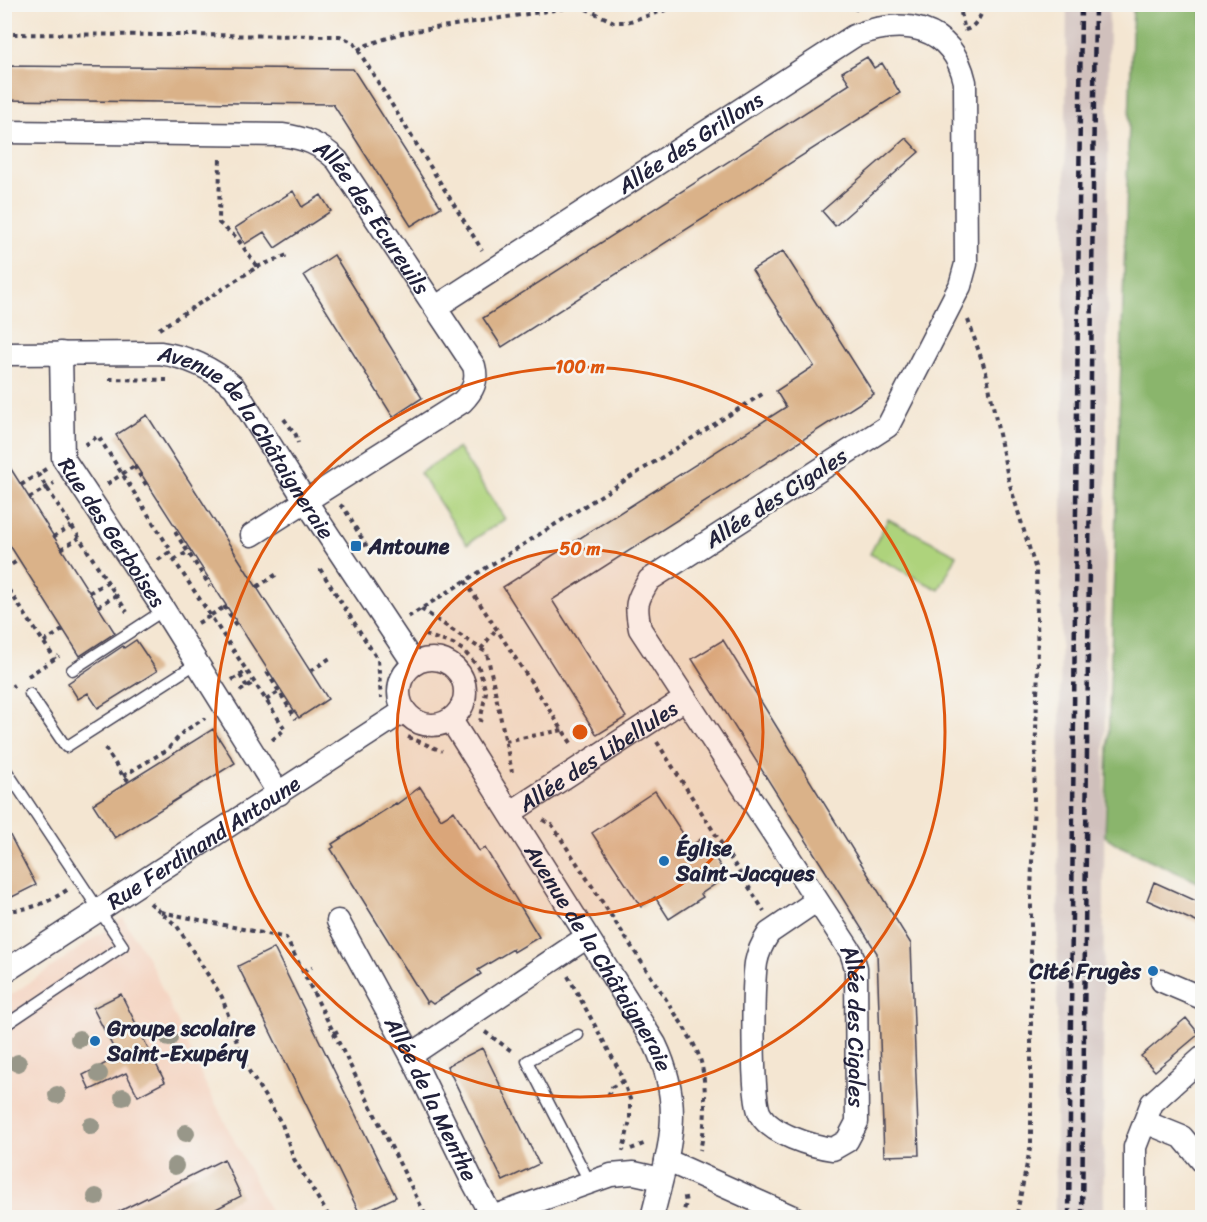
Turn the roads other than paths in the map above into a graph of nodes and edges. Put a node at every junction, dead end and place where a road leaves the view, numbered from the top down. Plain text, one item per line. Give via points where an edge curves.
1 (954, 51) joint
2 (4, 132) edge
3 (436, 307) junction
4 (61, 353) junction
5 (4, 354) edge
6 (314, 496) junction
7 (252, 535) dead end
8 (164, 610) junction
9 (197, 663) junction
10 (414, 664) junction
11 (72, 670) dead end
12 (30, 694) dead end
13 (685, 699) junction
14 (397, 716) junction
15 (451, 720) junction
16 (4, 767) edge
17 (279, 794) junction
18 (519, 808) junction
19 (816, 901) junction
20 (100, 910) junction
21 (338, 921) dead end
22 (587, 937) junction
23 (4, 972) edge
24 (1162, 981) dead end
25 (1203, 998) edge
26 (4, 1026) edge
27 (578, 1035) dead end
28 (411, 1055) junction
29 (1203, 1058) edge
30 (1145, 1122) junction
31 (1203, 1161) edge
32 (664, 1170) junction
33 (590, 1183) junction
34 (492, 1217) edge
35 (652, 1218) edge
36 (795, 1218) edge
37 (1136, 1218) edge

1 - 3 street, Allée des Grillons via 925,31 906,27 872,29 854,36
1 - 13 street, Allée des Cigales via 965,82 966,264 960,286 888,426 649,580 636,609 640,629
2 - 3 street, Allée des Écureuils via 220,134 312,141 337,160
3 - 6 street, Allée des Écureuils via 474,366 477,375 469,395
4 - 5 street, Avenue de la Châtaigneraie
4 - 6 street, Avenue de la Châtaigneraie via 160,353 213,370 234,387
4 - 8 street, Rue des Gerboises via 63,457
6 - 7 street, Allée des Écureuils
6 - 10 street, Avenue de la Châtaigneraie
8 - 9 street, Rue des Gerboises
8 - 11 lane
9 - 12 lane via 66,747
9 - 17 street, Rue des Gerboises
10 - 14 street via 402,678
10 - 15 street via 423,660 443,661 459,674 465,694
13 - 18 street, Allée des Libellules
13 - 19 street, Allée des Cigales
14 - 15 street via 426,725
14 - 17 street, Rue Ferdinand Antoune
15 - 18 street, Avenue de la Châtaigneraie
16 - 20 lane
17 - 20 street, Rue Ferdinand Antoune
18 - 22 street, Avenue de la Châtaigneraie
19 - 19 street, Allée des Cigales via 769,933 757,962 753,1019 757,1107 766,1122 778,1131 832,1149 847,1141 857,1122 856,968 850,952
20 - 23 street, Rue Ferdinand Antoune
20 - 26 lane via 123,946
21 - 28 street, Allée de la Menthe
22 - 28 street
22 - 32 street, Avenue de la Châtaigneraie via 665,1064 671,1086 673,1128
24 - 25 street
27 - 33 lane via 527,1061
28 - 34 street, Allée de la Menthe
29 - 30 street via 1152,1103
30 - 31 street via 1182,1137
30 - 37 street via 1135,1147
32 - 33 street, Allée de la Menthe via 611,1175
32 - 35 street, Avenue de la Châtaigneraie
32 - 36 street, Allée de la Menthe via 689,1170
33 - 34 street, Allée de la Menthe

